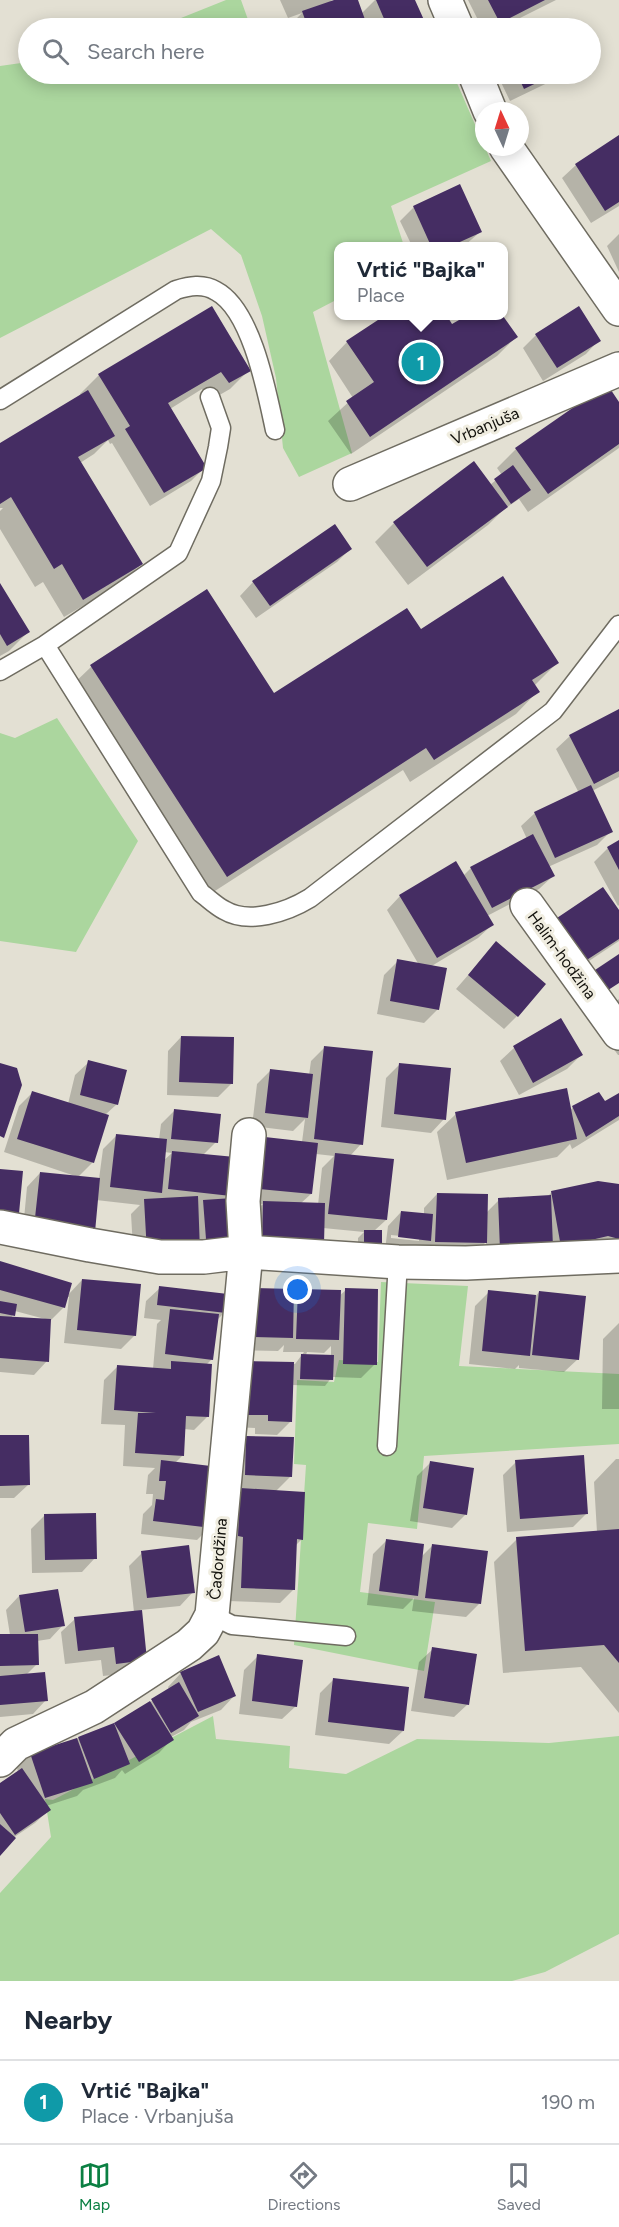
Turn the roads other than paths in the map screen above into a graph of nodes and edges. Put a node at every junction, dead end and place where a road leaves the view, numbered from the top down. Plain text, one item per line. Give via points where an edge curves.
1 (445, 0) edge
2 (453, 18) edge
3 (479, 84) edge
4 (486, 102) edge
5 (512, 156) edge
6 (619, 309) edge
7 (619, 369) edge
8 (210, 397) dead end
9 (0, 400) edge
10 (275, 430) dead end
11 (350, 484) dead end
12 (619, 625) edge
13 (45, 645) junction
14 (0, 671) edge
15 (527, 905) dead end
16 (619, 1033) edge
17 (249, 1135) dead end
18 (0, 1227) edge
19 (246, 1252) junction
20 (619, 1256) edge
21 (398, 1262) junction
22 (387, 1446) dead end
23 (212, 1615) junction
24 (346, 1636) dead end
25 (2, 1754) edge

1 - 2 street
3 - 4 street
5 - 6 street
7 - 11 street, Vrbanjuša
8 - 13 lane via 221,428 218,447 211,481 178,553
9 - 10 lane via 176,290 202,286 217,291 232,305 247,331 263,375
12 - 13 lane via 553,711 310,898 273,915 249,916 225,912 201,893
13 - 14 lane
15 - 16 street, Halim-hodžina
17 - 19 street, Čadordžina via 243,1201
18 - 19 street via 160,1257
19 - 21 street
19 - 23 street, Čadordžina
20 - 21 street
21 - 22 lane
23 - 24 lane via 232,1625
23 - 25 street, Čadordžina via 203,1632 189,1645 94,1707

